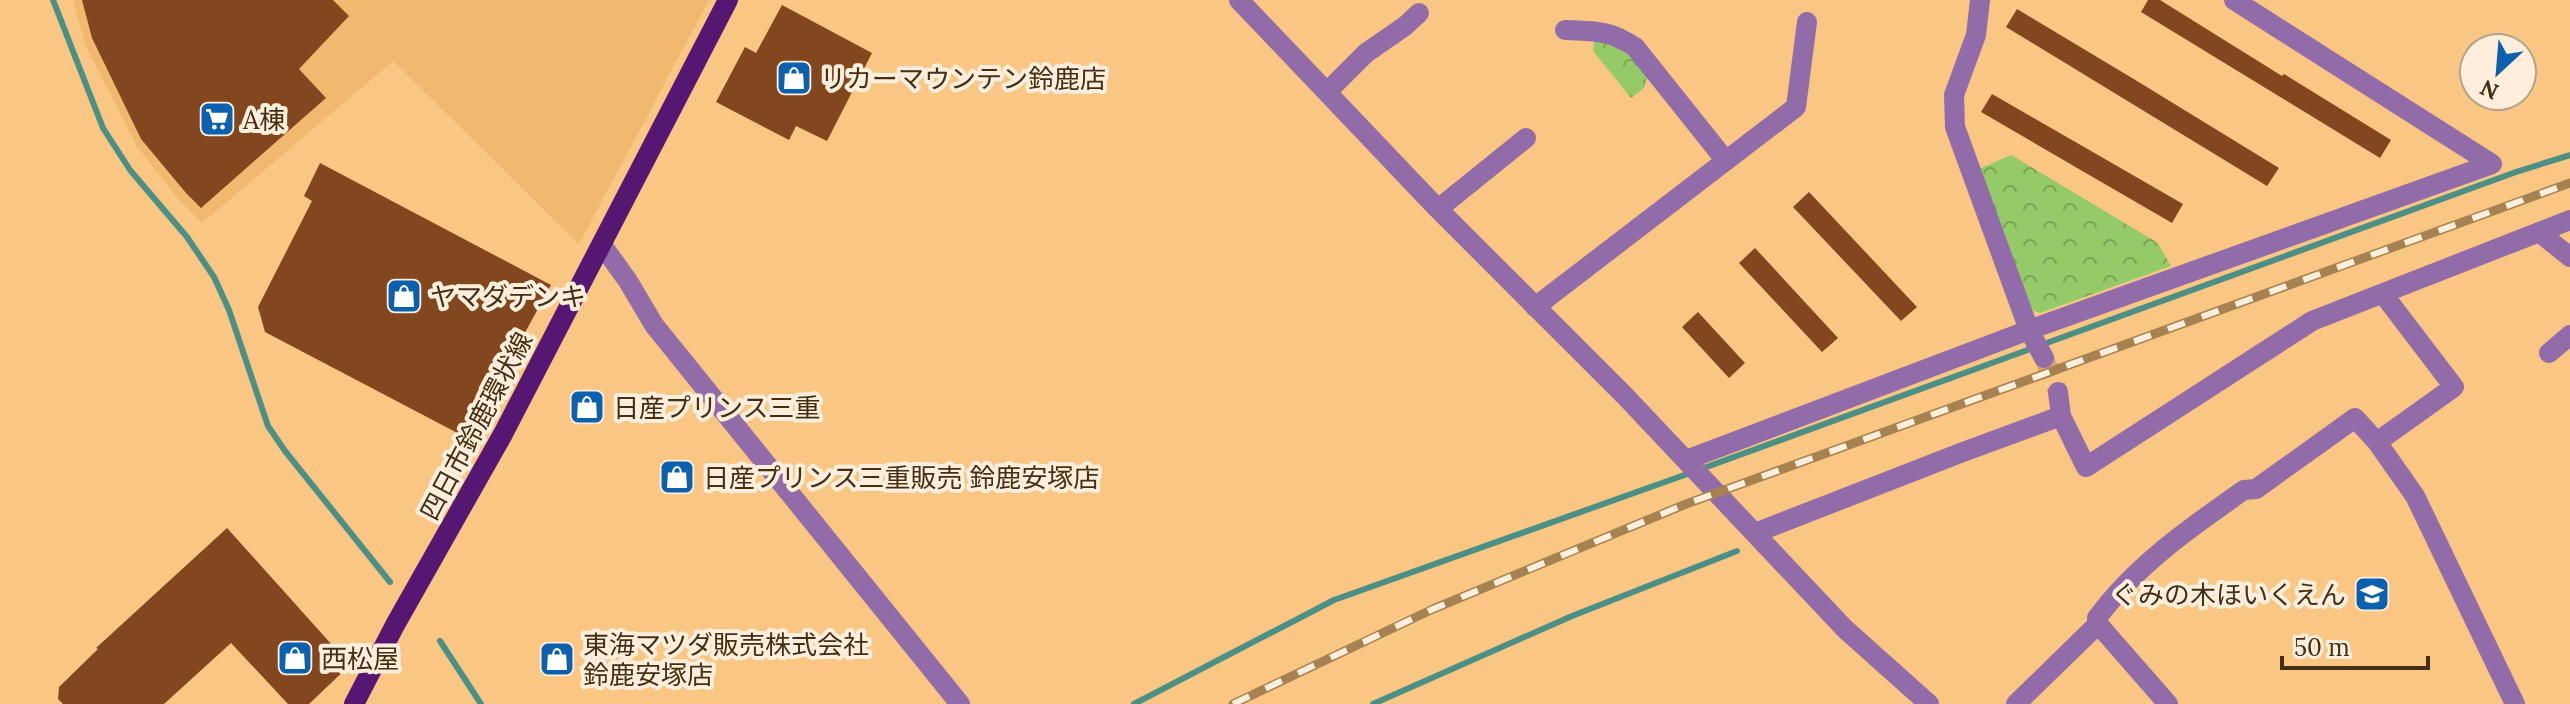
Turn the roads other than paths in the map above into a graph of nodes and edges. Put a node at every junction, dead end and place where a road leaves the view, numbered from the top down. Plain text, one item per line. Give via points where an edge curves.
1 (728, 0) edge
2 (1980, 0) edge
3 (2234, 0) edge
4 (1249, 3) edge
5 (1419, 13) dead end
6 (1807, 22) dead end
7 (1565, 30) dead end
8 (1327, 92) junction
9 (1526, 138) dead end
10 (1726, 161) junction
11 (1438, 209) junction
12 (2570, 220) edge
13 (2539, 232) junction
14 (602, 245) junction
15 (2570, 257) edge
16 (2383, 294) junction
17 (1535, 307) junction
18 (2570, 335) edge
19 (2037, 345) junction
20 (2549, 353) dead end
21 (2058, 392) tunnel mouth
22 (2061, 416) junction
23 (2377, 442) junction
24 (1693, 467) junction
25 (1755, 533) junction
26 (2098, 624) junction
27 (354, 704) edge
28 (960, 704) edge
29 (1929, 704) edge
30 (2016, 704) edge
31 (2168, 704) edge
32 (2515, 704) edge

1 - 14 main road, 四日市鈴鹿環状線
2 - 19 street via 1976,35 1954,95 1955,127
3 - 19 street via 2492,164
4 - 8 street
5 - 8 street via 1366,53
6 - 10 street via 1796,107
7 - 10 street via 1600,31 1635,47
8 - 11 street
9 - 11 street
10 - 17 street
11 - 17 street
12 - 13 street
13 - 15 street
13 - 16 street
14 - 27 main road, 四日市鈴鹿環状線
14 - 28 street via 654,325
16 - 22 street via 2312,321 2086,467
16 - 23 street via 2454,387
17 - 24 street
18 - 20 street
19 - 24 street
21 - 22 street
22 - 25 street
23 - 26 street via 2355,418 2256,489 2244,490 2175,538 2106,605
23 - 32 street via 2415,496
24 - 25 street
25 - 29 street via 1845,629
26 - 30 street
26 - 31 street

